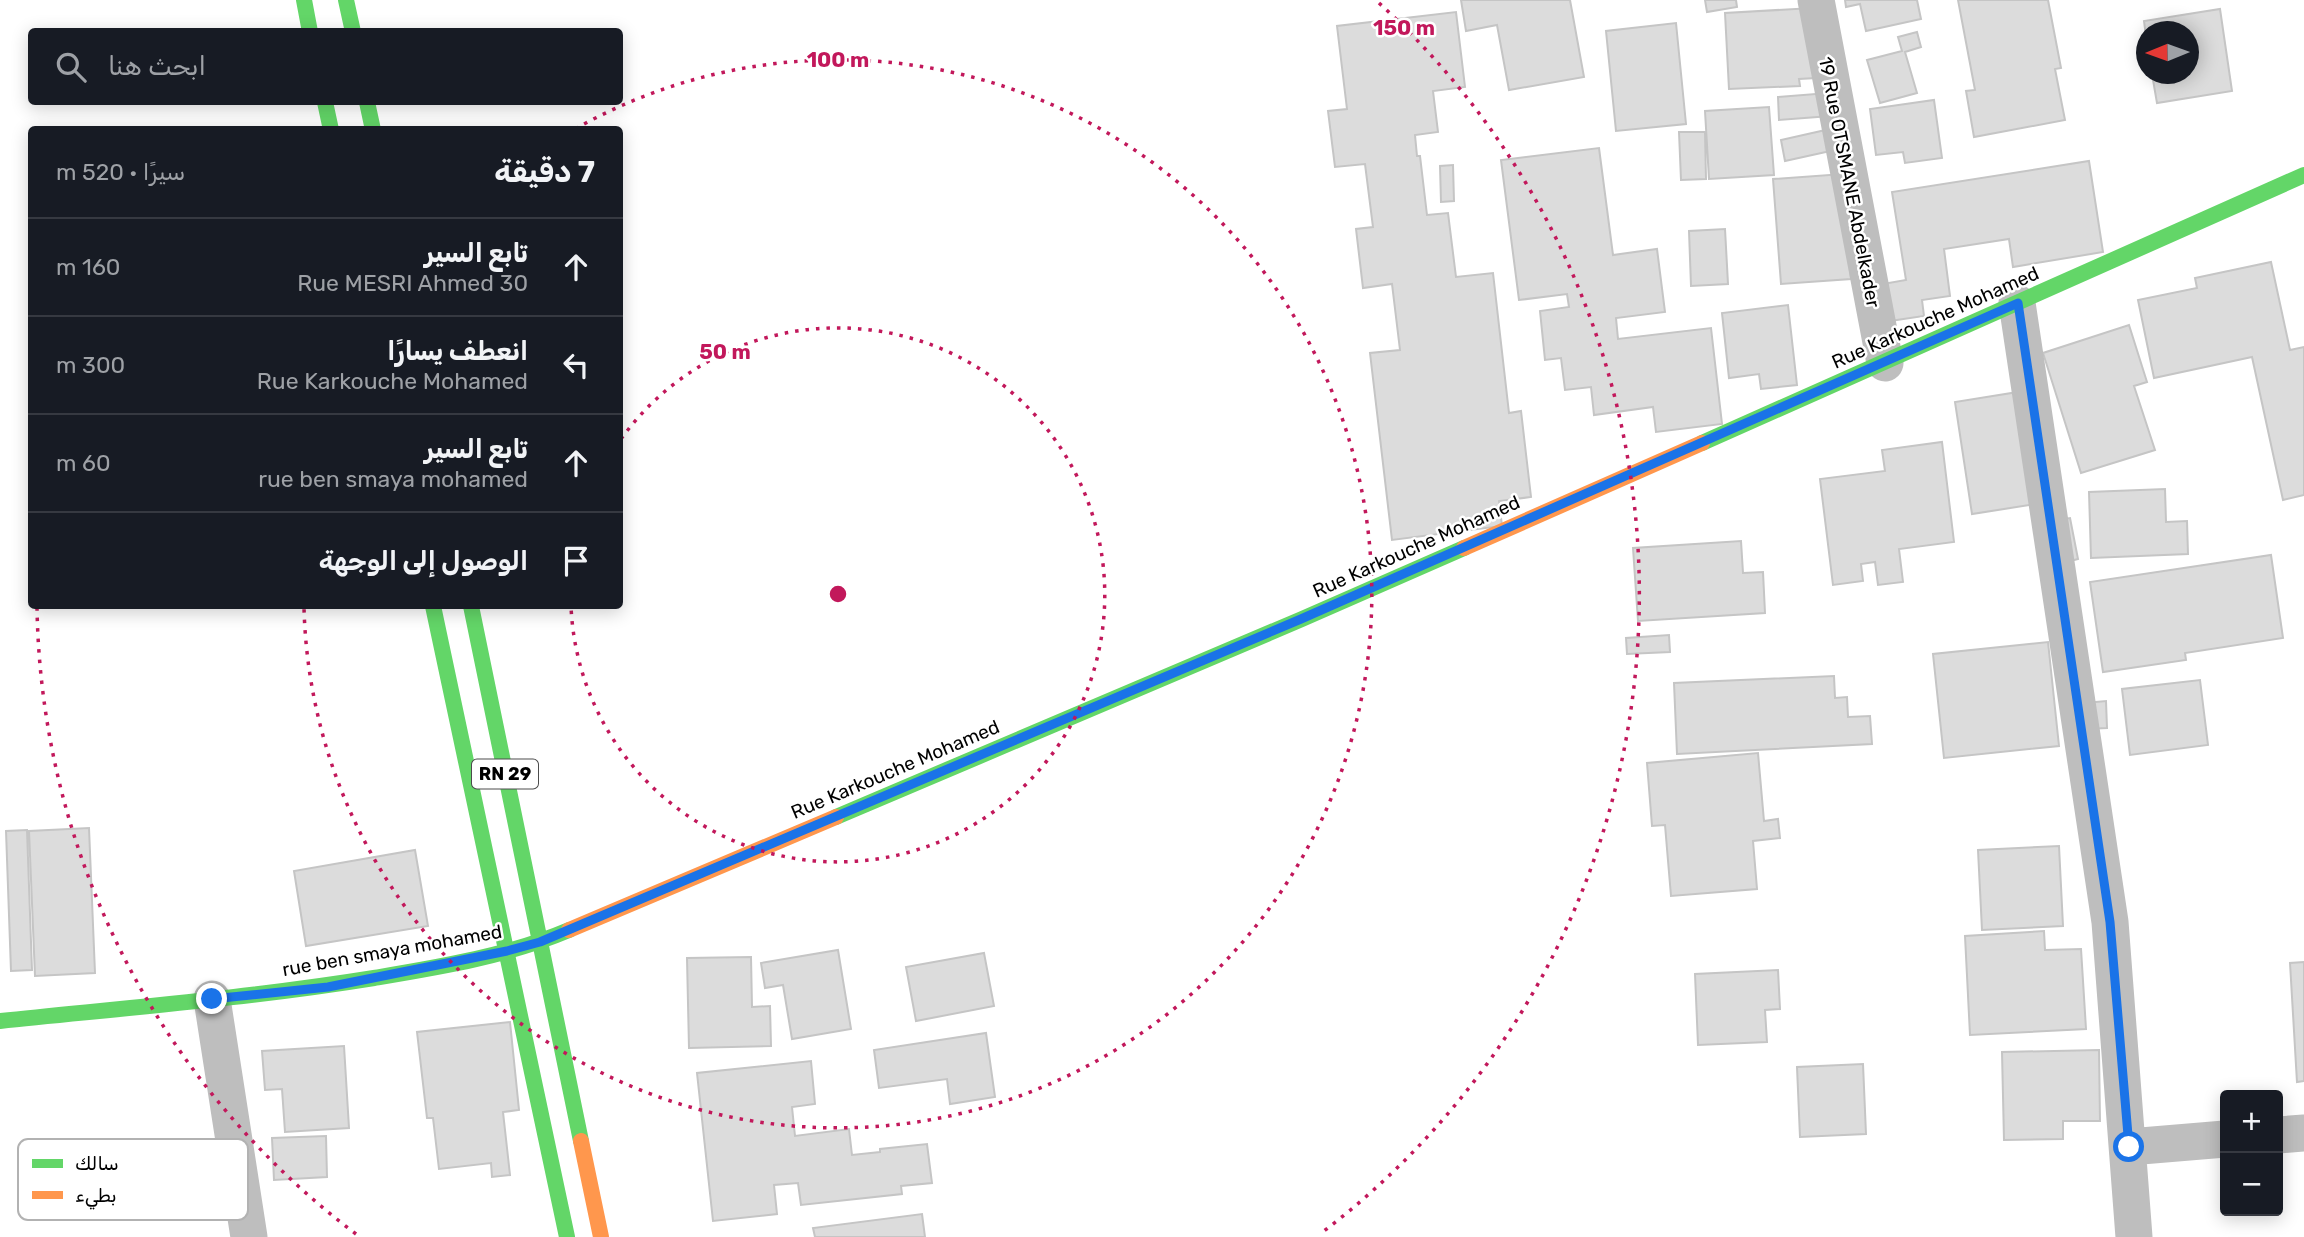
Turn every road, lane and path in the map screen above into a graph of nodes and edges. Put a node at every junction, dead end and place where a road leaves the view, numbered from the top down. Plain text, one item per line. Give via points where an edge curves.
1 (304, 0) edge
2 (346, 0) edge
3 (1816, 0) edge
4 (309, 28) edge
5 (352, 28) edge
6 (326, 105) edge
7 (368, 105) edge
8 (330, 126) edge
9 (372, 126) edge
10 (2304, 175) edge
11 (2018, 303) junction
12 (1885, 363) junction
13 (434, 609) edge
14 (472, 609) edge
15 (540, 942) junction
16 (507, 951) junction
17 (212, 999) junction
18 (0, 1021) edge
19 (2304, 1133) edge
20 (2283, 1135) edge
21 (233, 1139) edge
22 (2220, 1139) edge
23 (2129, 1147) junction
24 (567, 1237) edge
25 (601, 1237) edge
26 (2134, 1237) edge

1 - 4 main road
2 - 5 main road
3 - 12 street, 19 Rue OTSMANE Abdelkader
6 - 8 main road
7 - 9 main road
10 - 11 main road, Rue Karkouche Mohamed
11 - 12 main road, Rue Karkouche Mohamed
11 - 23 street via 2110,922
12 - 15 main road, Rue Karkouche Mohamed via 1314,613
13 - 16 main road, RN 29
14 - 15 main road, RN 29
15 - 16 main road, rue ben smaya mohamed
15 - 25 main road, RN 29
16 - 17 main road, rue ben smaya mohamed via 328,987
16 - 24 main road, RN 29
17 - 18 main road, rue ben smaya mohamed
17 - 21 street
19 - 20 street
22 - 23 street
23 - 26 street

